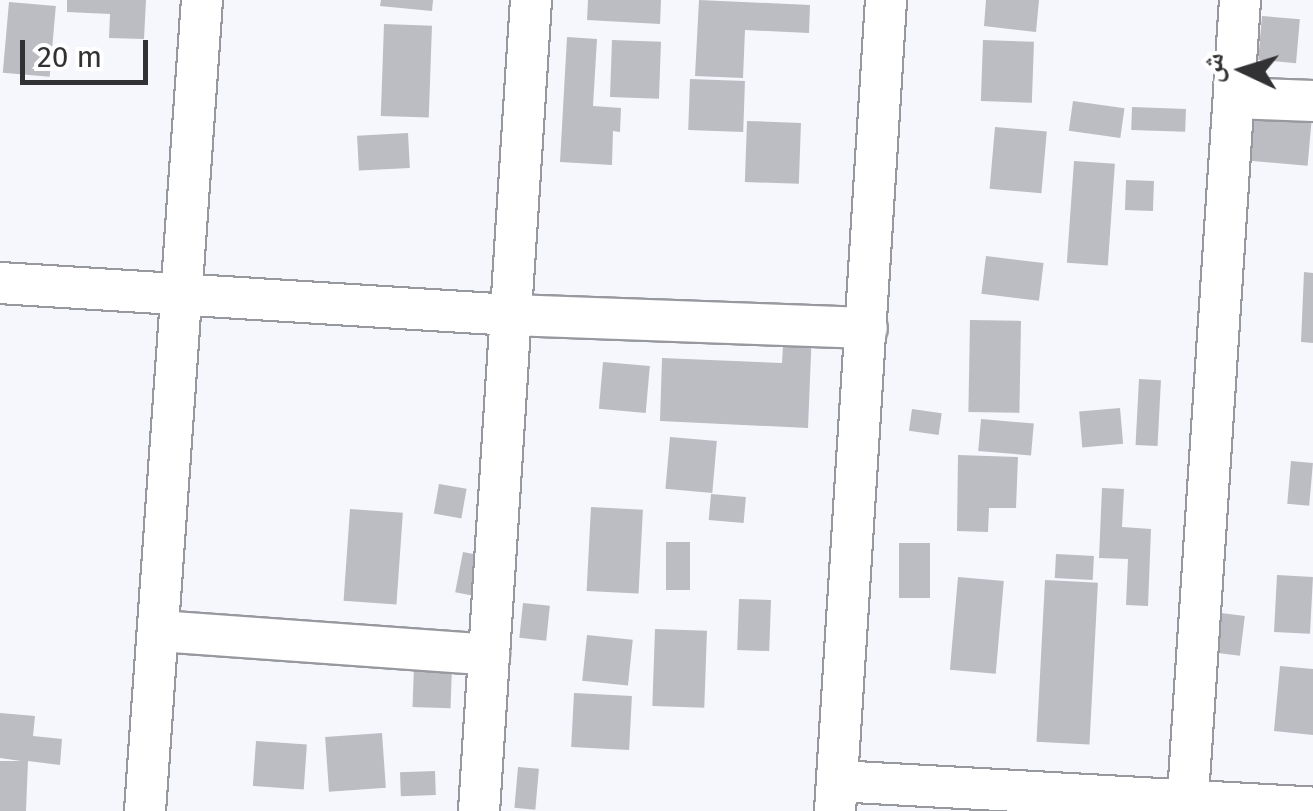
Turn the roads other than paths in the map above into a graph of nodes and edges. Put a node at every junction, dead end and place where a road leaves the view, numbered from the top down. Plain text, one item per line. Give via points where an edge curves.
1 (202, 0) edge
2 (531, 0) edge
3 (886, 0) edge
4 (1240, 0) edge
5 (1234, 98) junction
6 (1313, 102) edge
7 (0, 283) edge
8 (181, 294) junction
9 (511, 315) junction
10 (867, 328) junction
11 (158, 630) junction
12 (489, 655) junction
13 (836, 796) edge
14 (1188, 805) edge
15 (1313, 808) edge
16 (145, 811) edge
17 (479, 811) edge

1 - 8 street
2 - 9 street
3 - 10 street
4 - 5 street
5 - 6 street
5 - 14 street
7 - 8 street
8 - 9 street
8 - 11 street
9 - 10 street
9 - 12 street
10 - 13 street
11 - 12 street
11 - 16 street
12 - 17 street
13 - 14 street
14 - 15 street

